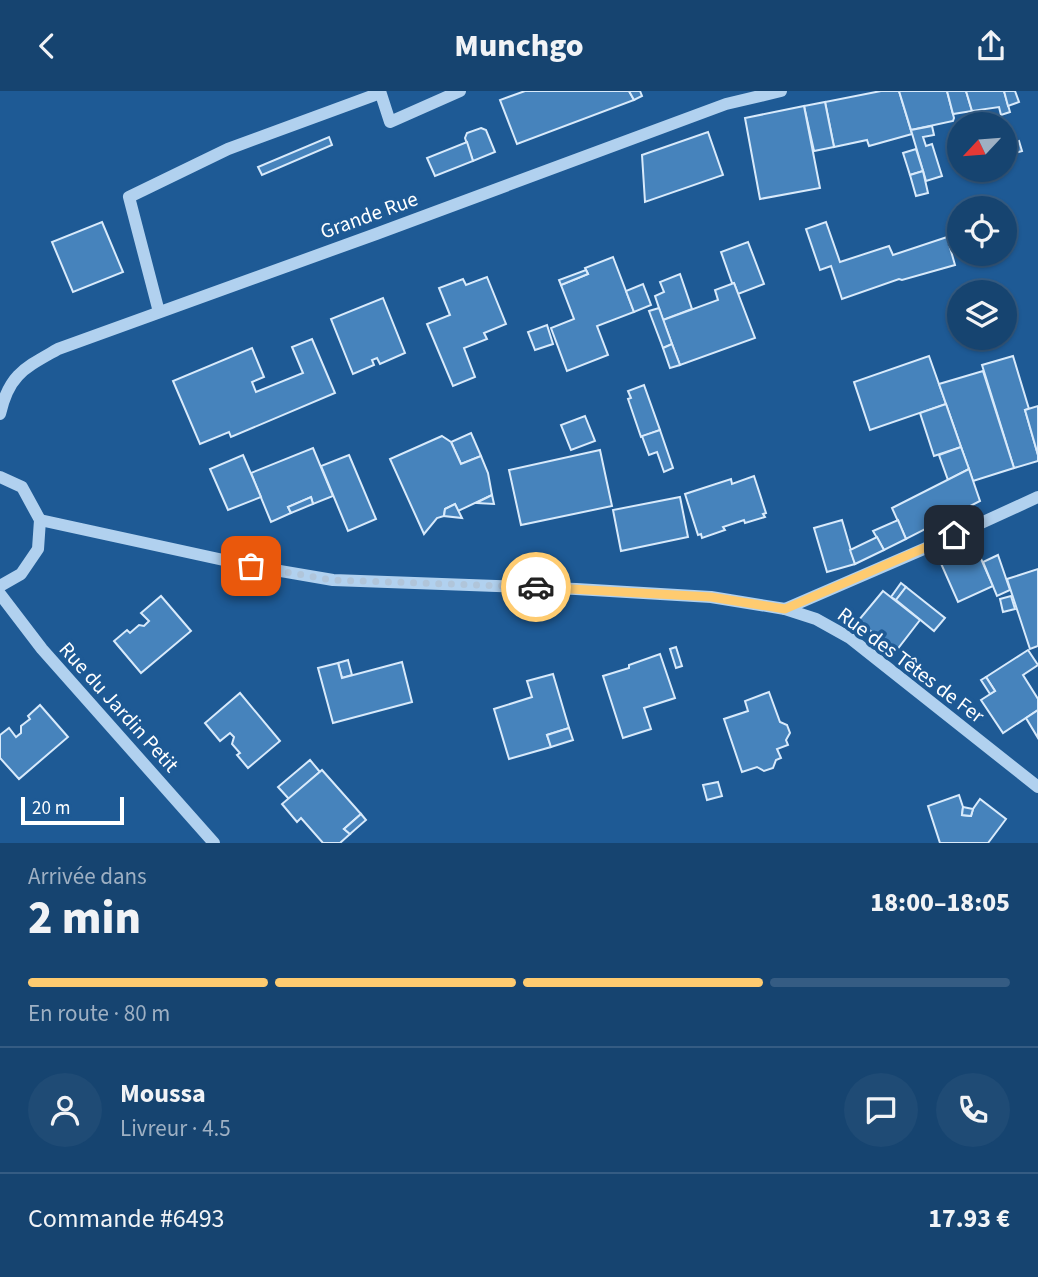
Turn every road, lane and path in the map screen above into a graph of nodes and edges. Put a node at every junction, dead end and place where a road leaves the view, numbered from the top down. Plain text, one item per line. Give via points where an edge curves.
1 (460, 91) edge
2 (781, 91) edge
3 (380, 92) edge
4 (159, 312) junction
5 (0, 414) edge
6 (0, 477) edge
7 (1038, 497) edge
8 (40, 520) junction
9 (0, 586) edge
10 (0, 594) edge
11 (785, 609) junction
12 (1038, 787) edge
13 (214, 843) edge

1 - 3 street via 390,122
2 - 4 street, Grande Rue via 726,104
3 - 4 street via 228,149 129,197
4 - 5 street, Grande Rue via 58,349 26,367 4,395
6 - 8 street via 22,487
7 - 11 street
8 - 9 street via 38,549 21,575
8 - 11 street, Rue des Têtes de Fer via 332,580 603,590 711,597
10 - 13 street, Rue du Jardin Petit via 42,649
11 - 12 street, Rue des Têtes de Fer via 816,618 850,638

